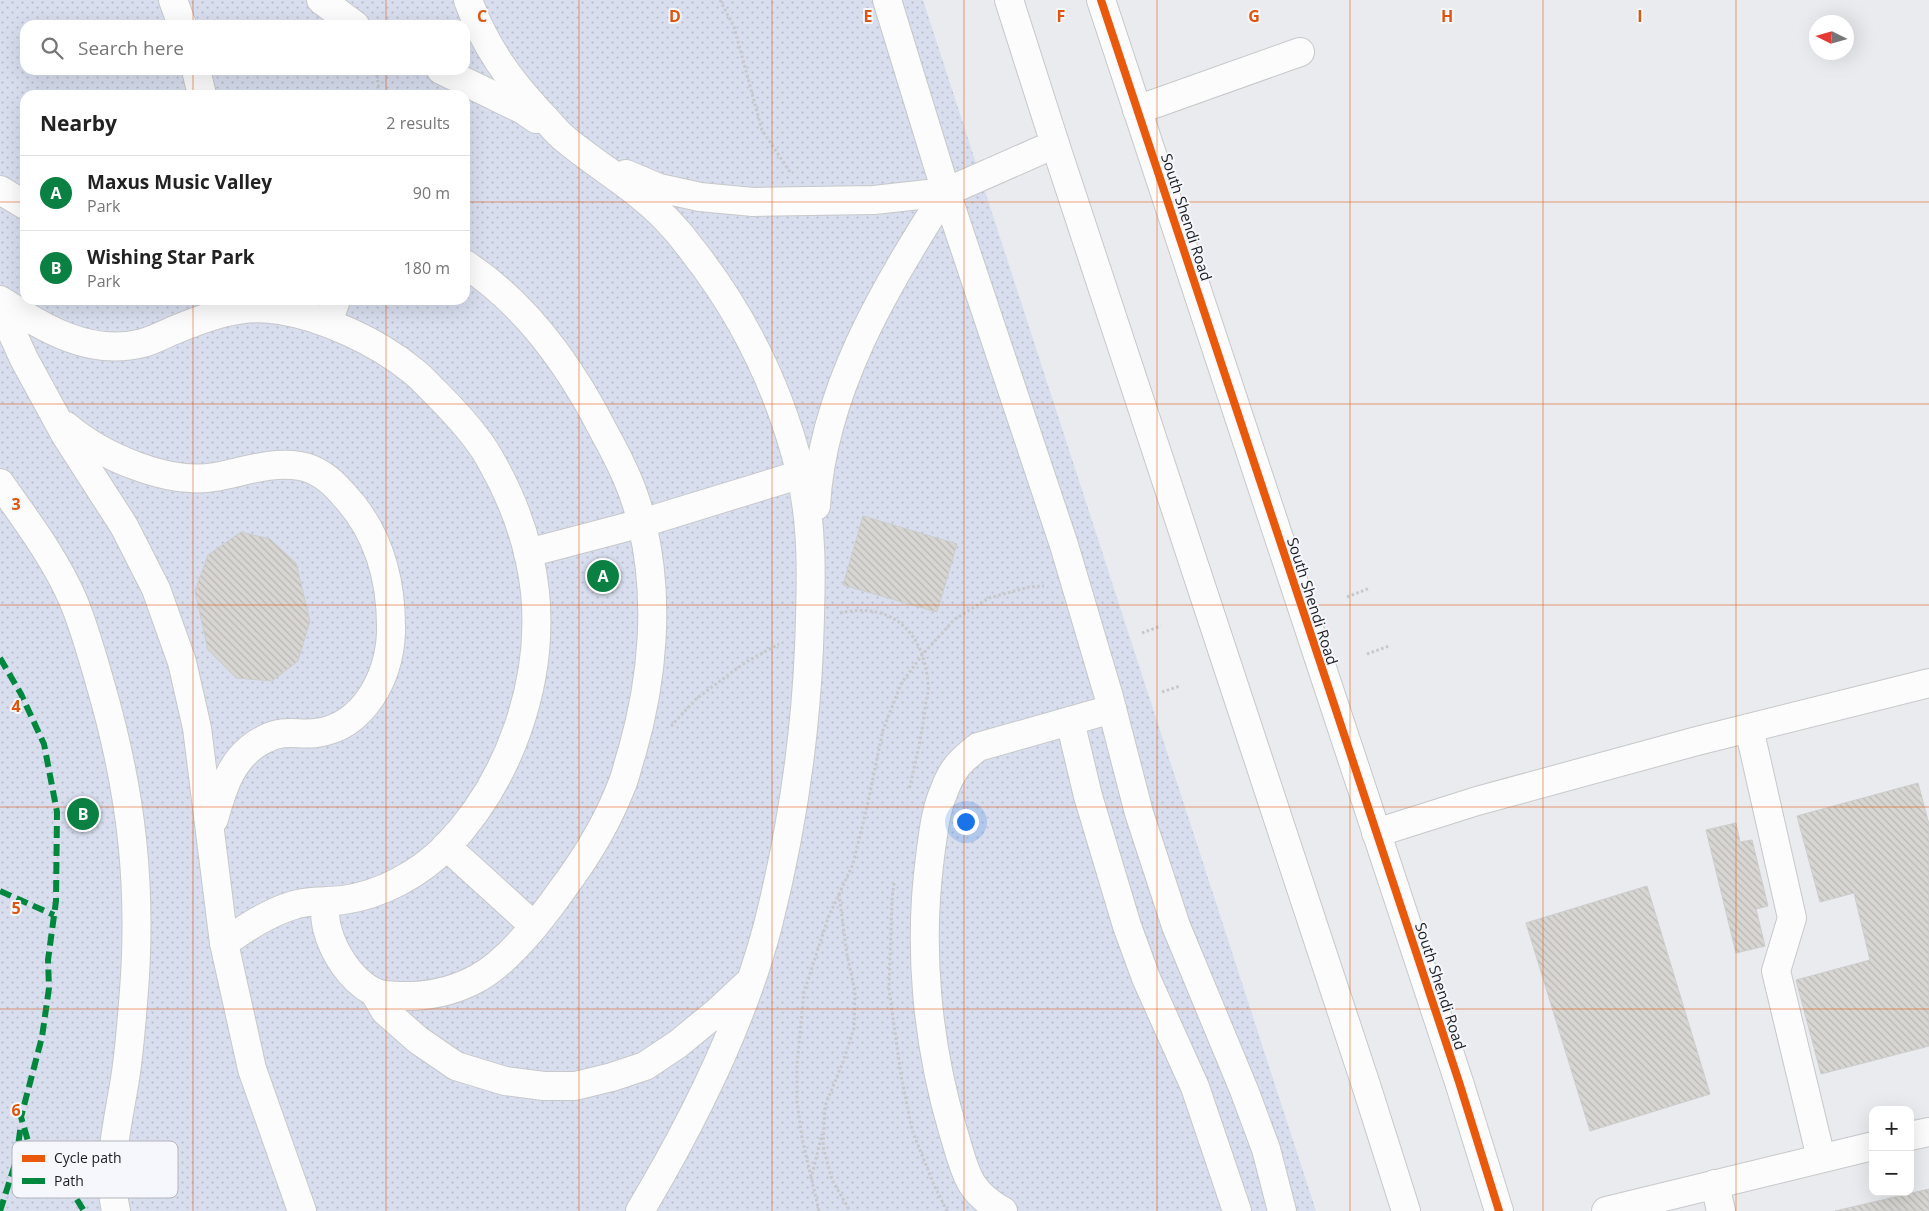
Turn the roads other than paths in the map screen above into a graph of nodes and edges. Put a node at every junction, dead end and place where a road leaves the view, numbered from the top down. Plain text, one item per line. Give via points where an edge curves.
1 (174, 0) edge
2 (321, 0) edge
3 (468, 0) edge
4 (887, 0) edge
5 (1009, 0) edge
6 (1101, 0) edge
7 (180, 20) edge
8 (348, 20) edge
9 (1300, 52) dead end
10 (197, 75) edge
11 (450, 75) edge
12 (201, 90) edge
13 (1137, 110) junction
14 (562, 137) junction
15 (1055, 144) junction
16 (0, 190) edge
17 (946, 192) junction
18 (20, 202) edge
19 (470, 267) edge
20 (0, 300) edge
21 (0, 306) edge
22 (332, 312) edge
23 (56, 418) junction
24 (810, 471) junction
25 (0, 483) edge
26 (642, 523) junction
27 (528, 553) junction
28 (1929, 683) edge
29 (1112, 709) junction
30 (1070, 721) junction
31 (1748, 728) junction
32 (211, 830) junction
33 (1376, 833) junction
34 (446, 846) junction
35 (324, 902) junction
36 (534, 926) junction
37 (224, 943) junction
38 (749, 983) junction
39 (374, 992) junction
40 (1929, 1132) edge
41 (1914, 1135) edge
42 (114, 1141) edge
43 (1869, 1147) edge
44 (1821, 1158) junction
45 (1715, 1184) junction
46 (113, 1198) edge
47 (1661, 1204) edge
48 (116, 1211) edge
49 (302, 1211) edge
50 (640, 1211) edge
51 (1003, 1211) edge
52 (1237, 1211) edge
53 (1282, 1211) edge
54 (1406, 1211) edge
55 (1499, 1211) edge
56 (1606, 1211) edge
57 (1722, 1211) edge

1 - 7 street
2 - 8 street
3 - 14 street via 499,64
4 - 17 street
5 - 15 street
6 - 13 street, South Shendi Road
9 - 13 street
10 - 12 street
11 - 14 street via 522,110
13 - 33 street, South Shendi Road
14 - 17 street via 616,169 659,188 700,197 874,200
14 - 24 street via 639,194 669,222 694,252 742,322 768,372 785,420
15 - 17 street
15 - 54 street
16 - 18 street
17 - 24 street via 890,284 847,371 830,425
17 - 29 street via 1075,583
19 - 26 street via 524,314 563,364 595,413 625,471
20 - 22 street via 43,328 74,340 119,346 144,343 209,316 246,308
21 - 23 street
22 - 27 street via 413,371 453,411 489,456 513,507
23 - 32 street via 124,526 156,589 182,662 197,728
23 - 32 street via 83,440 113,456 144,469 176,476 212,478 270,465 302,466 318,472 352,504 378,548 389,592 390,640 383,675 367,704 356,716 331,730 278,734 254,745 225,782
24 - 26 street
24 - 38 street via 811,596 804,726 783,858 767,927
25 - 42 street via 44,547 72,599 105,702 127,795 137,882 136,942 126,1077
26 - 27 street
26 - 36 street via 650,570 653,643 641,720 621,786 590,852
27 - 34 street via 535,593 535,629 528,693 513,743 493,786
28 - 31 street
29 - 30 street
29 - 53 street via 1139,812 1176,926 1266,1148
30 - 51 street via 978,747 960,761 943,792 933,831 925,891 924,935 929,1011 945,1104 972,1184 992,1205
30 - 52 street via 1127,926 1146,978 1195,1086
31 - 33 street via 1478,801
31 - 44 street via 1792,918 1776,972
32 - 37 street
33 - 55 street, South Shendi Road
34 - 35 street via 405,878 375,893
34 - 36 street
35 - 37 street via 298,904 269,913
35 - 39 street via 327,928 336,952 359,981
36 - 39 street via 506,956 480,977 452,990 399,996
37 - 49 street via 252,1069
38 - 39 street via 678,1044 645,1066 575,1086 504,1082 456,1066 418,1040 385,1011
38 - 50 street via 702,1099
40 - 41 street
43 - 44 street
44 - 45 street
45 - 47 street
45 - 57 street
46 - 48 street
47 - 56 street

